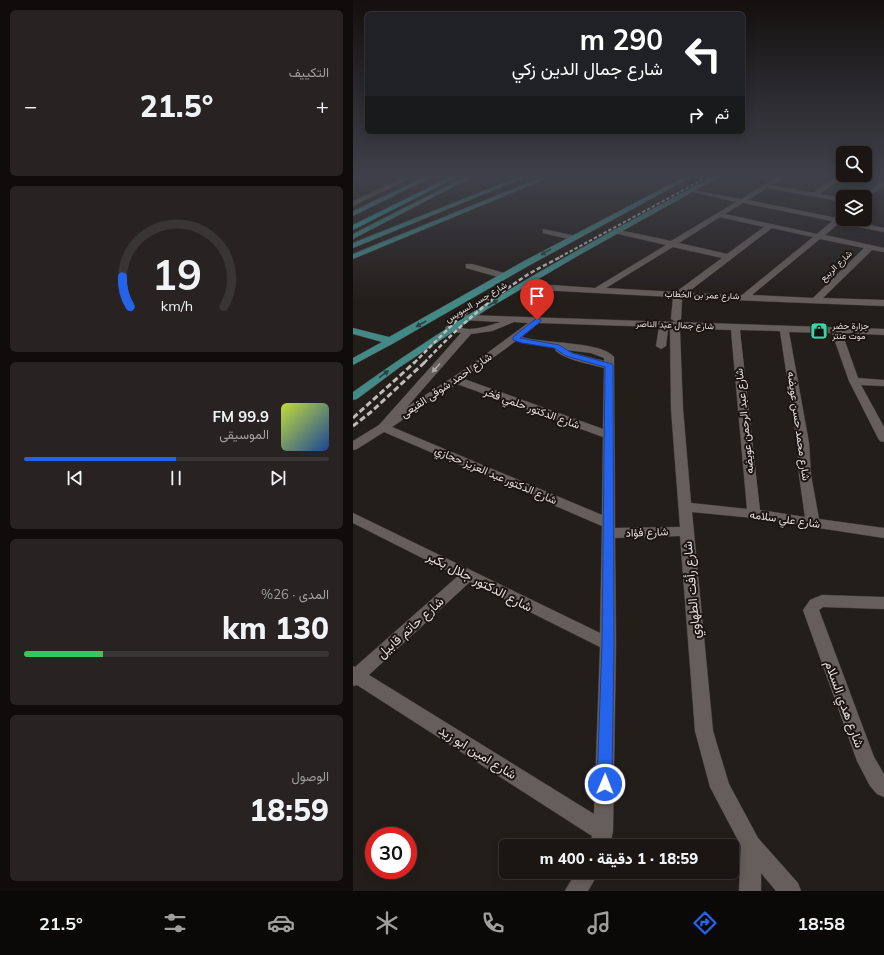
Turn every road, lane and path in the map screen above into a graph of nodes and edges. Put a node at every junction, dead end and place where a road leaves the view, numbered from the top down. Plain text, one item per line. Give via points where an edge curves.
1 (366, 217) edge
2 (376, 217) edge
3 (392, 217) edge
4 (428, 217) edge
5 (451, 217) edge
6 (613, 217) edge
7 (643, 217) edge
8 (716, 217) edge
9 (726, 217) edge
10 (353, 223) edge
11 (836, 223) edge
12 (872, 224) edge
13 (771, 226) junction
14 (870, 226) edge
15 (884, 227) edge
16 (353, 228) edge
17 (884, 230) edge
18 (546, 231) dead end
19 (617, 231) junction
20 (353, 237) edge
21 (819, 237) junction
22 (573, 238) junction
23 (673, 244) junction
24 (353, 246) edge
25 (870, 248) junction
26 (884, 250) edge
27 (353, 257) edge
28 (728, 257) junction
29 (469, 266) dead end
30 (505, 276) junction
31 (521, 286) junction
32 (597, 291) junction
33 (678, 295) junction
34 (745, 297) junction
35 (817, 300) junction
36 (884, 303) edge
37 (470, 316) junction
38 (517, 320) junction
39 (537, 320) junction
40 (672, 323) junction
41 (735, 327) junction
42 (884, 327) edge
43 (450, 328) junction
44 (784, 329) junction
45 (353, 331) edge
46 (836, 331) junction
47 (468, 332) junction
48 (884, 332) edge
49 (515, 338) junction
50 (391, 341) junction
51 (661, 346) dead end
52 (353, 362) edge
53 (456, 380) junction
54 (854, 381) junction
55 (884, 383) edge
56 (353, 397) edge
57 (383, 427) junction
58 (881, 427) edge
59 (609, 435) junction
60 (884, 438) edge
61 (353, 446) edge
62 (685, 507) junction
63 (754, 514) junction
64 (353, 517) edge
65 (813, 523) junction
66 (608, 528) junction
67 (687, 531) junction
68 (884, 533) edge
69 (468, 575) junction
70 (884, 603) edge
71 (608, 644) junction
72 (354, 676) edge
73 (884, 788) edge
74 (602, 838) edge
75 (751, 845) junction
76 (584, 879) edge
77 (576, 891) edge
78 (750, 891) edge
79 (789, 891) edge

1 - 10 highway
2 - 16 highway
3 - 20 main road
4 - 24 main road
5 - 27 main road
6 - 22 main road, شارع جسر السويس
7 - 19 main road, شارع جسر السويس
8 - 23 street
9 - 13 street
11 - 21 street
12 - 15 street
13 - 21 street
13 - 28 street
14 - 17 street
18 - 22 street
19 - 23 street
19 - 31 main road, شارع جسر السويس
21 - 25 street
21 - 34 street
22 -> 30 main road, شارع جسر السويس
23 - 28 street
23 - 32 street
25 - 26 street
25 - 35 street, شارع الربيع
28 - 33 street
29 - 30 street
30 -> 50 main road, شارع جسر السويس
31 - 32 street, شارع عمر بن الخطاب
37 -> 31 main road, شارع جسر السويس
32 - 33 street, شارع عمر بن الخطاب
33 - 34 street, شارع عمر بن الخطاب
33 - 40 street, شارع رأفت الطهاوي
34 - 35 street, شارع عمر بن الخطاب
35 - 36 street, شارع عمر بن الخطاب
37 - 38 street, شارع جمال عبد الناصر
37 - 40 street, شارع جمال عبد الناصر
37 - 43 main road, شارع جسر السويس
38 - 39 street, شارع جمال عبد الناصر
38 - 47 street via 489,329
39 - 40 street, شارع جمال عبد الناصر
39 - 49 street, شارع احمد شوقى القيعى
40 - 41 street, شارع جمال عبد الناصر
40 - 42 street, شارع جمال عبد الناصر
40 - 51 street
40 - 62 street, شارع رأفت الطهاوي
41 - 44 street, شارع جمال عبد الناصر
41 - 63 street, شارع عبد الرحمن عويضه
43 - 47 street
56 -> 43 main road, شارع جسر السويس
44 - 46 street, شارع جمال عبد الناصر
44 - 65 street, شارع محمد حسن عويضه
45 - 50 main road
46 - 48 street, شارع جمال عبد الناصر
46 - 54 street
47 -> 57 street
49 - 53 street, شارع احمد شوقى القيعى
49 - 59 street via 600,351 609,357
50 - 52 main road, شارع جسر السويس
53 - 57 street, شارع احمد شوقى القيعى
53 - 59 street, شارع الدكتور حلمي فخر
54 - 55 street
54 - 58 street
57 - 61 street, شارع احمد شوقى القيعى
57 - 66 street, شارع الدكتور عبد العزيز حجازي
58 - 60 street
59 - 66 street
62 - 63 street, شارع علي سلامه
62 - 67 street, شارع رأفت الطهاوي
63 - 65 street, شارع علي سلامه
64 - 69 street, شارع الدكتور جلال بكير
65 - 68 street, شارع علي سلامه
66 - 67 street, شارع فؤاد
66 - 71 street
67 - 75 street, شارع رأفت الطهاوي via 705,731 720,787
69 - 71 street, شارع الدكتور جلال بكير
69 - 72 street, شارع حاتم قابيل
70 - 73 street, شارع هدي السلام via 822,601 815,604 811,610 866,761
71 - 74 street
72 - 74 street, شارع امين ابو زيد
75 - 78 street, شارع رأفت الطهاوي
75 - 79 street, شارع رأفت الطهاوي
76 - 77 street

